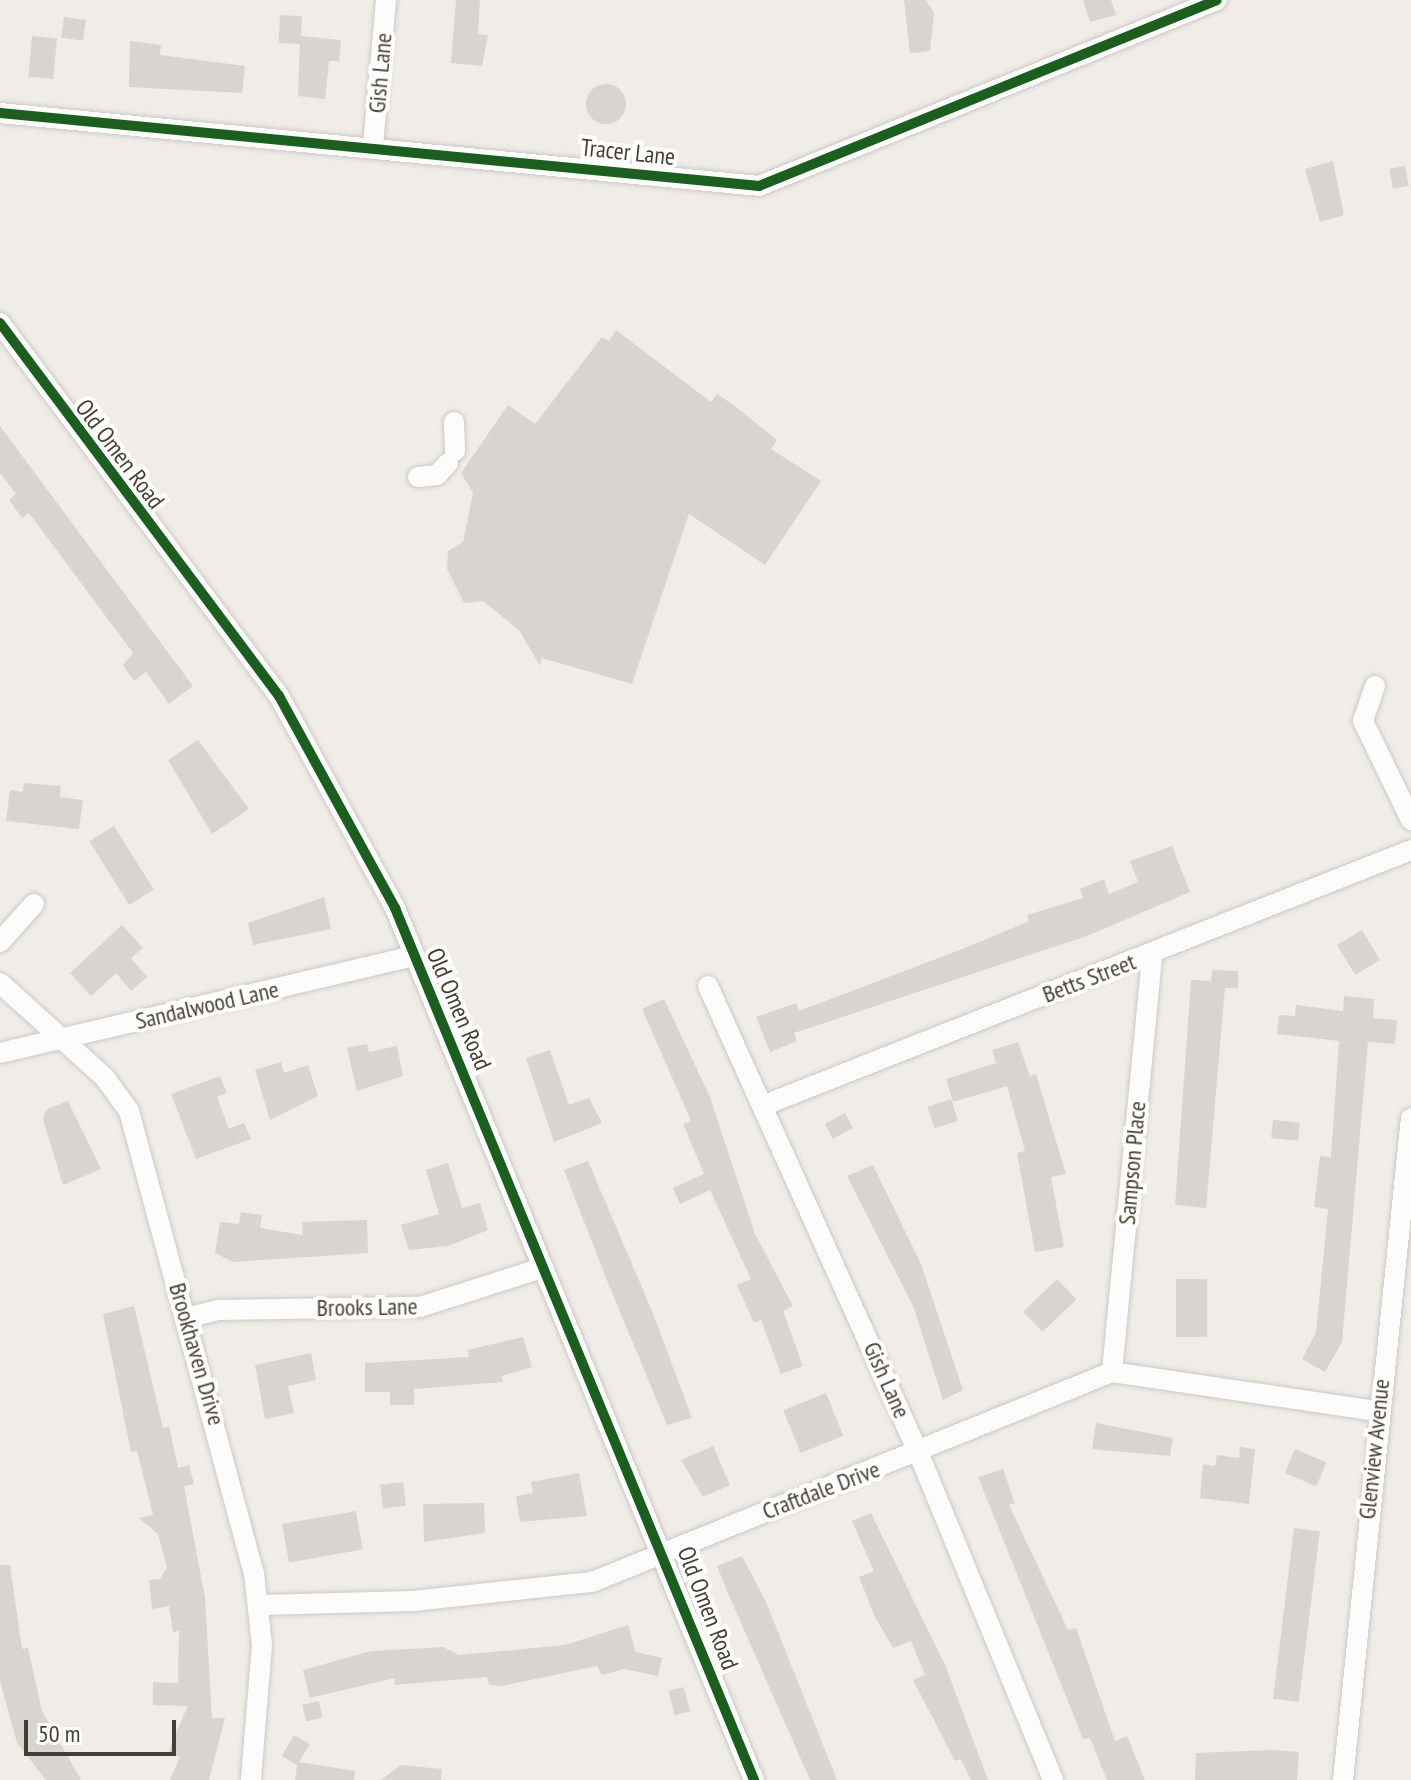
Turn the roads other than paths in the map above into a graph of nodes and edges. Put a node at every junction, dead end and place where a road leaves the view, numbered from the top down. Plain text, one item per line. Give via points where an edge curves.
1 (386, 0) edge
2 (1217, 0) edge
3 (0, 113) edge
4 (373, 146) junction
5 (0, 323) edge
6 (454, 422) dead end
7 (418, 477) dead end
8 (1375, 686) dead end
9 (1411, 820) edge
10 (1411, 850) edge
11 (34, 904) dead end
12 (0, 942) edge
13 (1152, 954) junction
14 (415, 956) junction
15 (0, 983) edge
16 (708, 986) dead end
17 (65, 1038) junction
18 (0, 1053) edge
19 (767, 1104) junction
20 (1411, 1118) edge
21 (542, 1268) junction
22 (186, 1318) junction
23 (1112, 1372) junction
24 (1376, 1411) junction
25 (918, 1452) junction
26 (666, 1553) junction
27 (259, 1605) junction
28 (251, 1780) edge
29 (754, 1780) edge
30 (1053, 1780) edge
31 (1343, 1780) edge

1 - 4 street, Gish Lane
2 - 4 street, Tracer Lane via 759,186
3 - 4 street, Tracer Lane
5 - 14 street, Old Omen Road via 279,696
6 - 7 street via 460,443 451,457 437,475
8 - 9 street via 1363,721
10 - 13 street, Betts Street
11 - 12 street
13 - 19 street, Betts Street
13 - 23 street, Sampson Place
14 - 17 street, Sandalwood Lane
14 - 21 street, Old Omen Road
15 - 17 street, Brookhaven Drive
16 - 19 street, Gish Lane
17 - 18 street, Sandalwood Lane
17 - 22 street, Brookhaven Drive via 129,1111
19 - 25 street, Gish Lane
20 - 24 street, Glenview Avenue
21 - 22 street, Brooks Lane via 420,1307 219,1310
21 - 26 street, Old Omen Road
22 - 27 street, Brookhaven Drive via 245,1525
23 - 24 street
23 - 25 street, Craftdale Drive
24 - 31 street, Glenview Avenue
25 - 26 street, Craftdale Drive
25 - 30 street, Gish Lane
26 - 27 street, Craftdale Drive via 592,1582 514,1593
26 - 29 street, Old Omen Road
27 - 28 street, Brookhaven Drive

